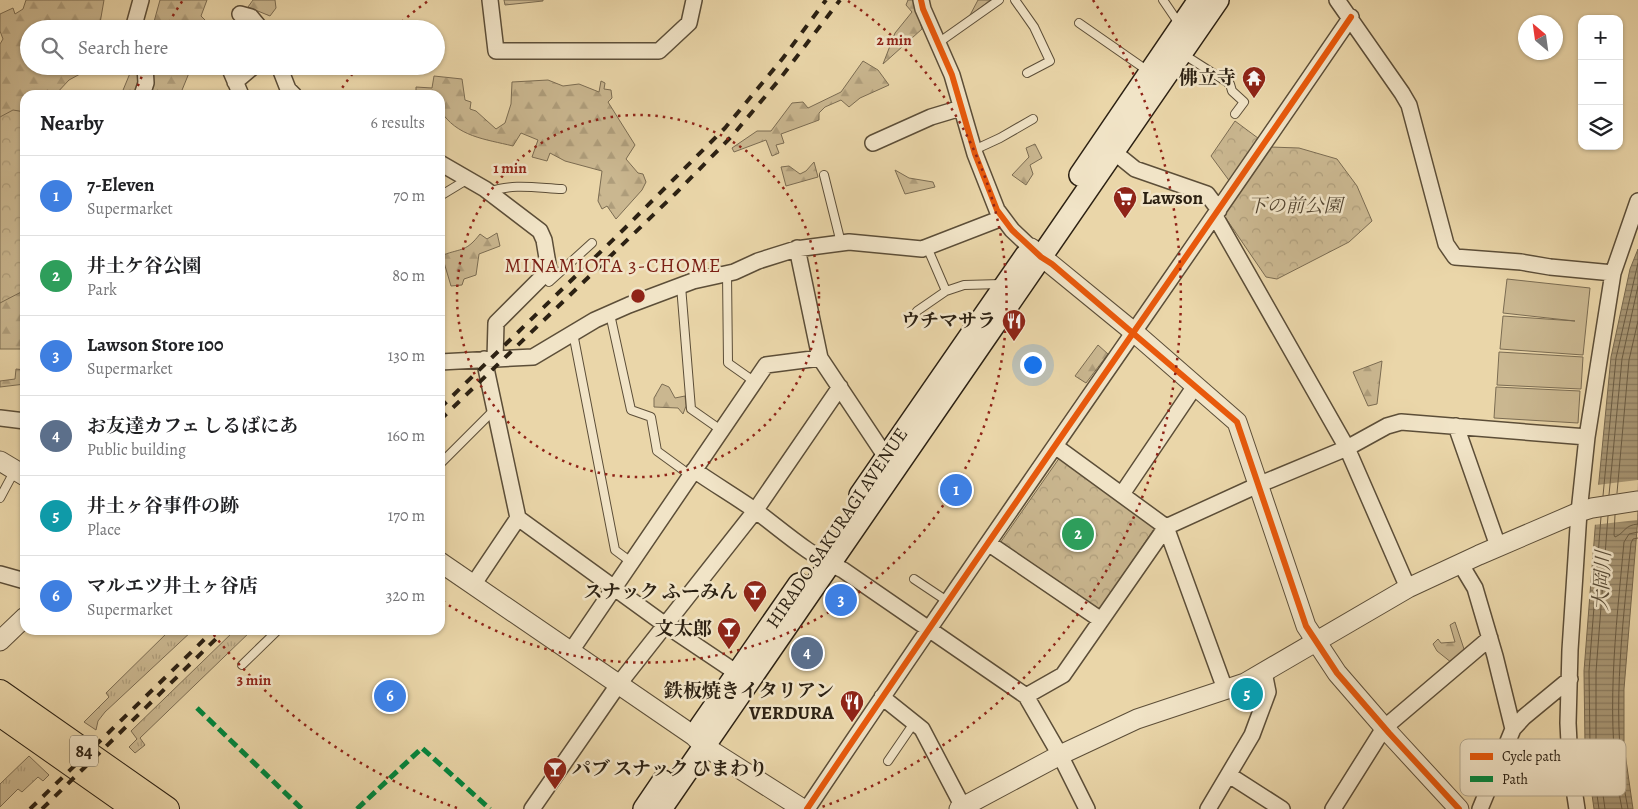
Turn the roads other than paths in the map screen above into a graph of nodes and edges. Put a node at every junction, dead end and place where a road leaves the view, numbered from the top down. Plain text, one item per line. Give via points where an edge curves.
1 (141, 0) edge
2 (490, 0) edge
3 (694, 0) edge
4 (921, 0) edge
5 (999, 0) edge
6 (1015, 0) edge
7 (1163, 0) edge
8 (1199, 0) edge
9 (1218, 0) edge
10 (1337, 0) edge
11 (240, 14) dead end
12 (1351, 18) junction
13 (135, 20) edge
14 (254, 20) edge
15 (1079, 23) dead end
16 (1181, 26) junction
17 (938, 43) junction
18 (1182, 52) junction
19 (1027, 72) dead end
20 (1149, 72) junction
21 (146, 75) edge
22 (232, 75) edge
23 (247, 75) edge
24 (283, 75) edge
25 (238, 88) edge
26 (144, 90) edge
27 (289, 90) edge
28 (961, 108) junction
29 (1235, 114) dead end
30 (1033, 119) dead end
31 (873, 143) dead end
32 (974, 150) junction
33 (1114, 152) junction
34 (445, 166) edge
35 (824, 175) dead end
36 (468, 179) junction
37 (562, 189) dead end
38 (489, 192) junction
39 (445, 193) edge
40 (1638, 201) edge
41 (1217, 213) junction
42 (1002, 218) junction
43 (592, 243) dead end
44 (841, 243) junction
45 (927, 247) junction
46 (797, 248) junction
47 (1036, 252) junction
48 (727, 273) junction
49 (1613, 273) junction
50 (544, 276) junction
51 (1005, 284) junction
52 (681, 286) junction
53 (946, 291) junction
54 (917, 311) dead end
55 (610, 314) junction
56 (573, 333) junction
57 (1134, 333) junction
58 (820, 358) junction
59 (490, 359) junction
60 (445, 362) edge
61 (755, 382) junction
62 (1196, 386) junction
63 (840, 387) junction
64 (495, 409) junction
65 (0, 418) edge
66 (20, 420) edge
67 (1456, 426) junction
68 (721, 430) junction
69 (1587, 437) junction
70 (1055, 446) junction
71 (1347, 448) junction
72 (886, 456) junction
73 (445, 459) edge
74 (13, 469) edge
75 (692, 472) junction
76 (1258, 485) junction
77 (1122, 494) junction
78 (0, 498) edge
79 (1638, 501) edge
80 (1586, 510) junction
81 (755, 511) junction
82 (518, 518) junction
83 (1166, 527) junction
84 (988, 543) junction
85 (1498, 546) junction
86 (824, 561) junction
87 (631, 562) junction
88 (1460, 563) junction
89 (445, 565) edge
90 (0, 574) edge
91 (914, 579) dead end
92 (20, 580) edge
93 (473, 585) junction
94 (614, 588) junction
95 (1408, 588) junction
96 (947, 601) junction
97 (1101, 620) junction
98 (20, 622) edge
99 (664, 624) junction
100 (929, 628) junction
101 (273, 635) edge
102 (1490, 638) junction
103 (0, 641) edge
104 (1316, 642) junction
105 (571, 651) junction
106 (242, 665) dead end
107 (1264, 672) junction
108 (737, 673) junction
109 (1570, 678) junction
110 (618, 685) junction
111 (1225, 689) junction
112 (0, 692) edge
113 (1026, 696) junction
114 (882, 697) junction
115 (0, 714) edge
116 (914, 723) junction
117 (1384, 728) junction
118 (1514, 729) junction
119 (1510, 739) edge
120 (1569, 739) edge
121 (699, 741) junction
122 (1060, 755) junction
123 (888, 761) dead end
124 (1229, 775) junction
125 (1486, 796) edge
126 (1574, 796) edge
127 (961, 808) edge
128 (135, 809) edge
129 (168, 809) edge
130 (532, 809) edge
131 (644, 809) edge
132 (661, 809) edge
133 (803, 809) edge
134 (807, 809) edge
135 (1087, 809) edge
136 (1208, 809) edge
137 (1282, 809) edge
138 (1333, 809) edge
139 (1459, 809) edge
140 (1480, 809) edge
141 (1577, 809) edge

1 - 13 street
2 - 3 street via 496,50 660,51 689,23
4 - 17 street
5 - 17 lane
6 - 19 lane via 1034,27 1050,61
7 - 16 lane
8 - 16 main road
9 - 18 main road
10 - 12 street
11 - 14 street
12 - 41 street
12 - 49 street via 1409,105 1446,244 1455,258
15 - 20 lane
16 - 20 main road
17 - 28 street via 952,75
18 - 29 lane via 1230,84 1232,91 1244,102
18 - 33 main road
20 - 47 main road
21 - 26 street
22 - 25 street
23 - 25 street
24 - 27 street
28 - 31 street via 931,117
28 - 32 street
30 - 32 lane
32 - 42 street
33 - 41 street via 1135,168 1207,194
33 - 47 main road
34 - 36 street
35 - 44 lane
36 - 38 street
36 - 39 lane
37 - 38 lane via 522,187
38 - 50 street via 540,231 549,270
40 - 49 street
41 - 57 street
41 - 71 street
42 - 45 street
42 - 47 street
43 - 50 lane via 549,282
44 - 45 street
44 - 46 street
45 - 53 lane
46 - 48 street
46 - 58 street
47 - 51 main road, HIRADO SAKURAGI AVENUE
47 - 57 street
47 - 86 main road, HIRADO SAKURAGI AVENUE
48 - 52 street
48 - 61 lane via 728,363
49 - 69 street
50 - 59 street via 496,323
51 - 53 lane via 964,285
51 - 72 main road, HIRADO SAKURAGI AVENUE
52 - 55 street
52 - 68 lane via 691,409
53 - 54 lane
55 - 56 street
55 - 75 lane via 631,410 652,417 657,451
56 - 59 street via 533,357
56 - 87 lane via 615,550
57 - 62 street
57 - 70 street
58 - 61 street via 766,365
58 - 63 street
59 - 60 street
59 - 64 street
61 - 68 street
62 - 76 street via 1237,422
62 - 77 street
63 - 72 street
63 - 81 street
64 - 73 lane
64 - 82 street
65 - 66 street
67 - 69 street
67 - 71 street via 1401,422
67 - 85 street
68 - 75 street
69 - 80 street
70 - 77 street
70 - 84 street
71 - 76 street
71 - 95 street
72 - 86 main road, HIRADO SAKURAGI AVENUE
74 - 78 lane
75 - 81 street
75 - 87 street
76 - 83 street
76 - 104 street via 1306,626
77 - 83 street
79 - 80 street
80 - 85 street
80 - 109 street via 1570,650
81 - 86 street
81 - 99 street
82 - 93 street
82 - 94 street
83 - 97 street
83 - 111 street
84 - 96 street
84 - 97 street
85 - 88 street
86 - 100 street via 843,570
86 - 108 main road, HIRADO SAKURAGI AVENUE
86 - 121 main road, HIRADO SAKURAGI AVENUE
87 - 94 street
88 - 95 street
88 - 102 street via 1475,588
89 - 93 street
90 - 92 street
91 - 96 lane
93 - 105 street
94 - 99 street
94 - 105 street
95 - 104 street
96 - 100 street
97 - 113 street via 1063,675
98 - 103 street
99 - 108 street
99 - 110 street
100 - 113 street
100 - 114 street
101 - 106 lane
102 - 117 street
102 - 118 street
104 - 107 street
104 - 117 street via 1337,673
105 - 110 street
107 - 111 street
107 - 124 street via 1268,692 1252,735
108 - 121 main road, HIRADO SAKURAGI AVENUE
109 - 118 street
109 - 120 street
110 - 121 street
110 - 130 street
111 - 122 street via 1137,719
112 - 129 main road, 84
113 - 122 street
114 - 116 street
114 - 134 street
115 - 128 main road, 84
116 - 123 lane
116 - 127 street via 922,730
117 - 138 street
117 - 139 street
118 - 119 street
121 - 131 main road, HIRADO SAKURAGI AVENUE
121 - 132 main road, HIRADO SAKURAGI AVENUE
121 - 133 street
122 - 127 street
122 - 135 street
124 - 136 street
124 - 137 street
125 - 140 street
126 - 141 street

